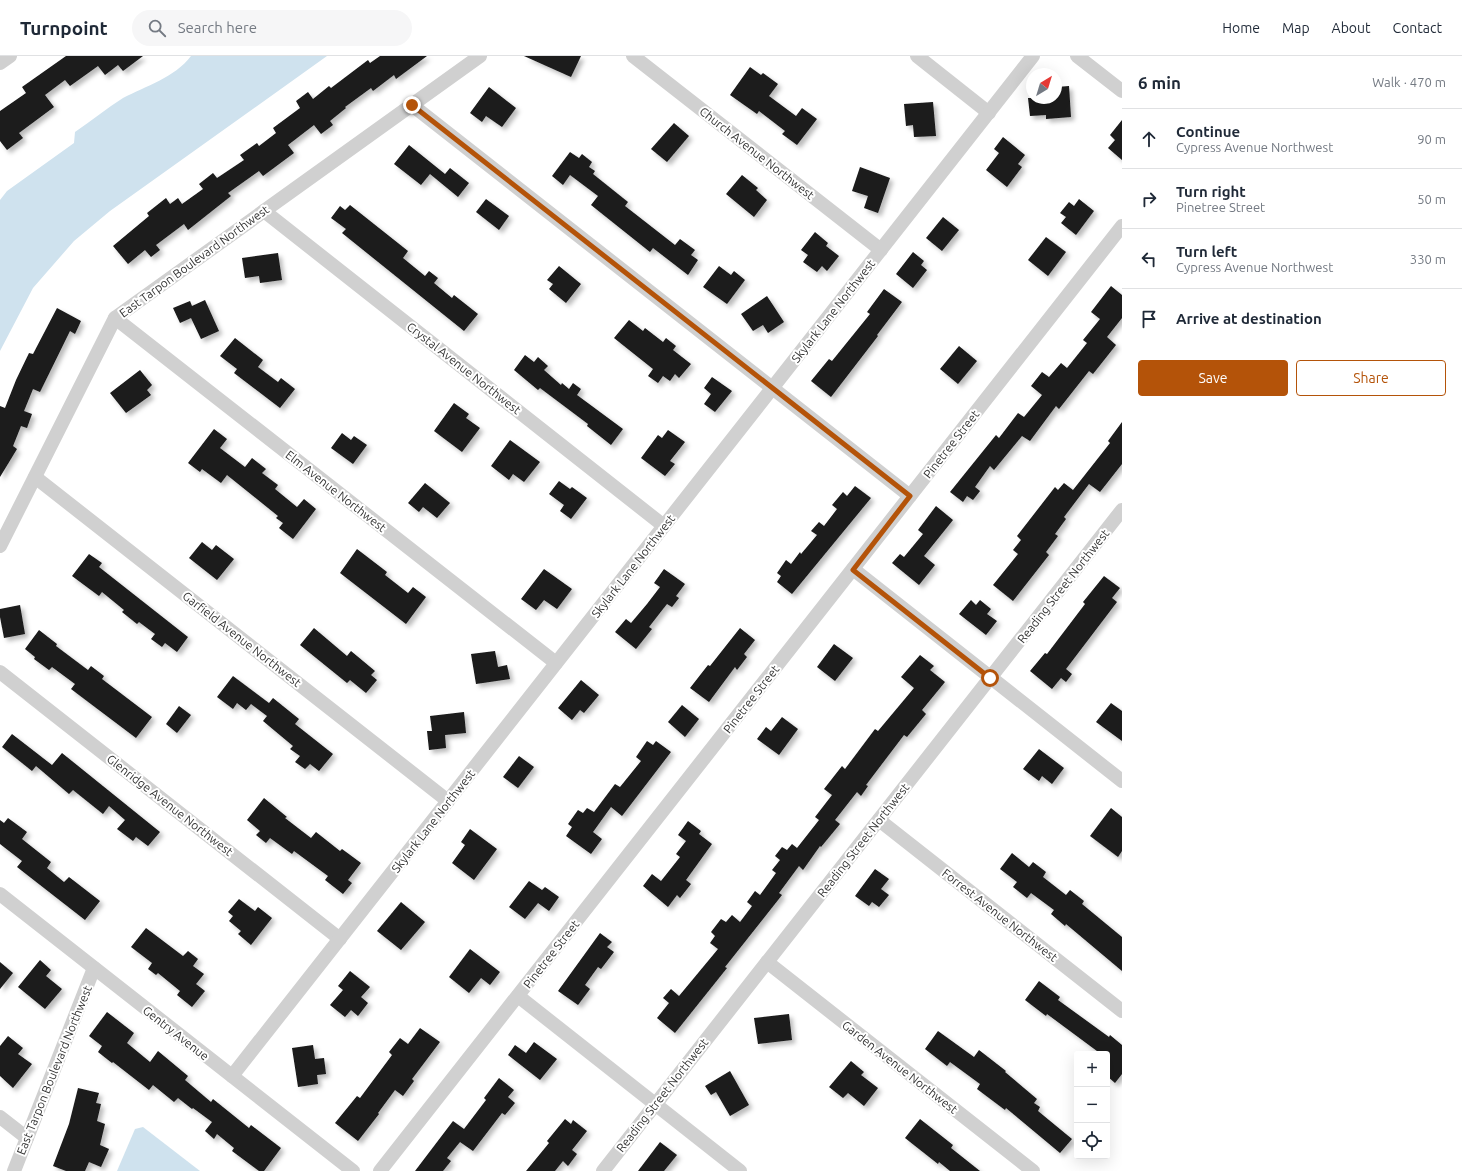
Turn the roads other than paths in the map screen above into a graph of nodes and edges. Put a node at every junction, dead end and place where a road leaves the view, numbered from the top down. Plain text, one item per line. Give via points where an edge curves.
1 (10, 56) edge
2 (480, 56) edge
3 (633, 56) edge
4 (917, 56) edge
5 (1033, 56) edge
6 (1077, 56) edge
7 (0, 63) edge
8 (1122, 91) edge
9 (412, 105) junction
10 (989, 113) junction
11 (264, 211) junction
12 (1122, 226) edge
13 (881, 250) junction
14 (115, 318) junction
15 (773, 388) junction
16 (35, 477) junction
17 (910, 496) junction
18 (1122, 510) edge
19 (664, 526) junction
20 (0, 546) edge
21 (853, 570) junction
22 (556, 664) junction
23 (0, 672) edge
24 (990, 678) junction
25 (1122, 781) edge
26 (448, 801) junction
27 (879, 820) junction
28 (0, 894) edge
29 (340, 939) junction
30 (767, 962) junction
31 (94, 968) junction
32 (518, 996) junction
33 (1122, 1011) edge
34 (232, 1076) junction
35 (655, 1105) junction
36 (0, 1117) edge
37 (27, 1138) junction
38 (14, 1171) edge
39 (353, 1171) edge
40 (380, 1171) edge
41 (603, 1171) edge
42 (740, 1171) edge
43 (1033, 1171) edge

1 - 7 street
2 - 9 street, East Tarpon Boulevard Northwest
3 - 13 street, Church Avenue Northwest
4 - 10 street
5 - 10 street, Skylark Lane Northwest
6 - 8 street
9 - 11 street, East Tarpon Boulevard Northwest
9 - 15 street
10 - 13 street, Skylark Lane Northwest
11 - 14 street, East Tarpon Boulevard Northwest
11 - 19 street, Crystal Avenue Northwest
12 - 17 street, Pinetree Street
13 - 15 street, Skylark Lane Northwest
14 - 16 street, East Tarpon Boulevard Northwest
14 - 22 street, Elm Avenue Northwest
15 - 17 street
15 - 19 street, Skylark Lane Northwest
16 - 20 street, East Tarpon Boulevard Northwest
16 - 26 street, Garfield Avenue Northwest
17 - 21 street, Pinetree Street
18 - 24 street, Reading Street Northwest
19 - 22 street, Skylark Lane Northwest
21 - 24 street
21 - 32 street, Pinetree Street
22 - 26 street, Skylark Lane Northwest
23 - 29 street, Glenridge Avenue Northwest
24 - 25 street
24 - 27 street, Reading Street Northwest
26 - 29 street, Skylark Lane Northwest
27 - 30 street, Reading Street Northwest
27 - 33 street, Forrest Avenue Northwest
28 - 31 street, Gentry Avenue
29 - 34 street, Skylark Lane Northwest
30 - 35 street, Reading Street Northwest
30 - 43 street, Garden Avenue Northwest
31 - 34 street, Gentry Avenue
31 - 37 street, East Tarpon Boulevard Northwest
32 - 35 street
32 - 40 street, Pinetree Street
34 - 39 street, Gentry Avenue
35 - 41 street, Reading Street Northwest
35 - 42 street
36 - 37 street
37 - 38 street, East Tarpon Boulevard Northwest

